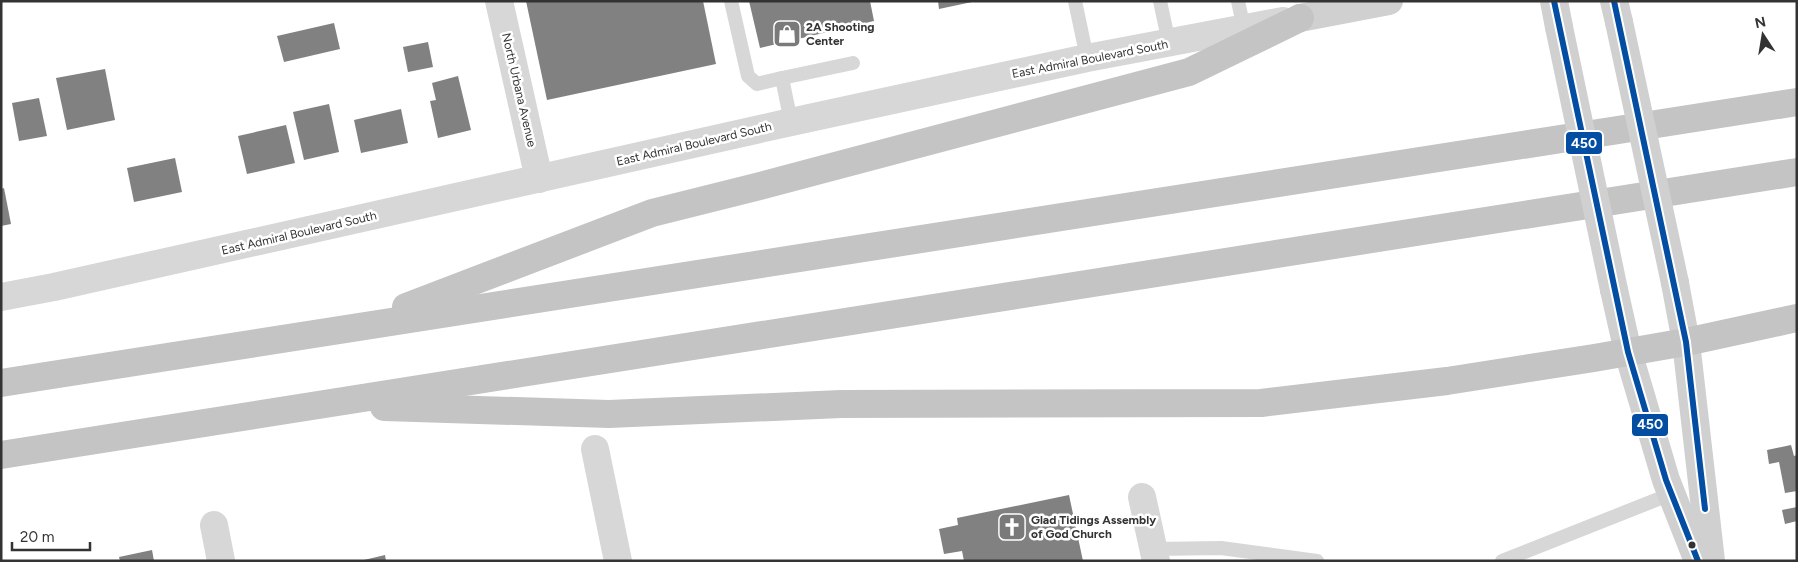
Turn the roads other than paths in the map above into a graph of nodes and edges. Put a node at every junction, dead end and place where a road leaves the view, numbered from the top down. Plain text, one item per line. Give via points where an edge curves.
1 (500, 1) edge
2 (731, 1) edge
3 (1075, 1) edge
4 (1160, 1) edge
5 (1238, 1) edge
6 (1389, 1) edge
7 (1616, 12) edge
8 (1557, 14) edge
9 (1300, 18) junction
10 (1244, 29) junction
11 (1169, 43) junction
12 (1087, 58) junction
13 (853, 63) dead end
14 (782, 78) junction
15 (1797, 102) edge
16 (791, 122) junction
17 (1797, 172) edge
18 (539, 179) junction
19 (1, 297) edge
20 (1797, 318) edge
21 (355, 326) junction
22 (1686, 342) junction
23 (1628, 352) junction
24 (1, 383) edge
25 (318, 404) junction
26 (595, 449) dead end
27 (1, 455) edge
28 (1671, 494) junction
29 (1142, 497) dead end
30 (214, 525) dead end
31 (1155, 555) edge
32 (221, 561) edge
33 (618, 561) edge
34 (1317, 561) edge
35 (1502, 561) edge
36 (1698, 561) edge
37 (1711, 561) edge

1 - 18 street, North Urbana Avenue
2 - 14 lane via 748,76 757,84
3 - 12 lane
4 - 11 lane
5 - 10 lane
6 - 9 main road, East Admiral Boulevard South
7 - 22 main road, bridge
8 - 23 main road, bridge
9 - 10 street, East Admiral Boulevard South
9 - 21 highway via 1188,72 652,212
10 - 11 street, East Admiral Boulevard South
11 - 12 street, East Admiral Boulevard South
12 - 16 street, East Admiral Boulevard South
13 - 14 lane
14 - 16 lane
15 - 21 highway
16 - 18 street, East Admiral Boulevard South
17 - 25 highway
18 - 19 street, East Admiral Boulevard South
20 - 22 highway
21 - 24 highway
22 - 23 highway
22 - 37 main road
23 - 25 highway via 1447,381 1262,403 841,404 609,414
23 - 28 main road
25 - 27 highway
26 - 33 street
28 - 35 lane
28 - 36 main road
29 - 31 street
30 - 32 street
31 - 34 lane via 1221,548

